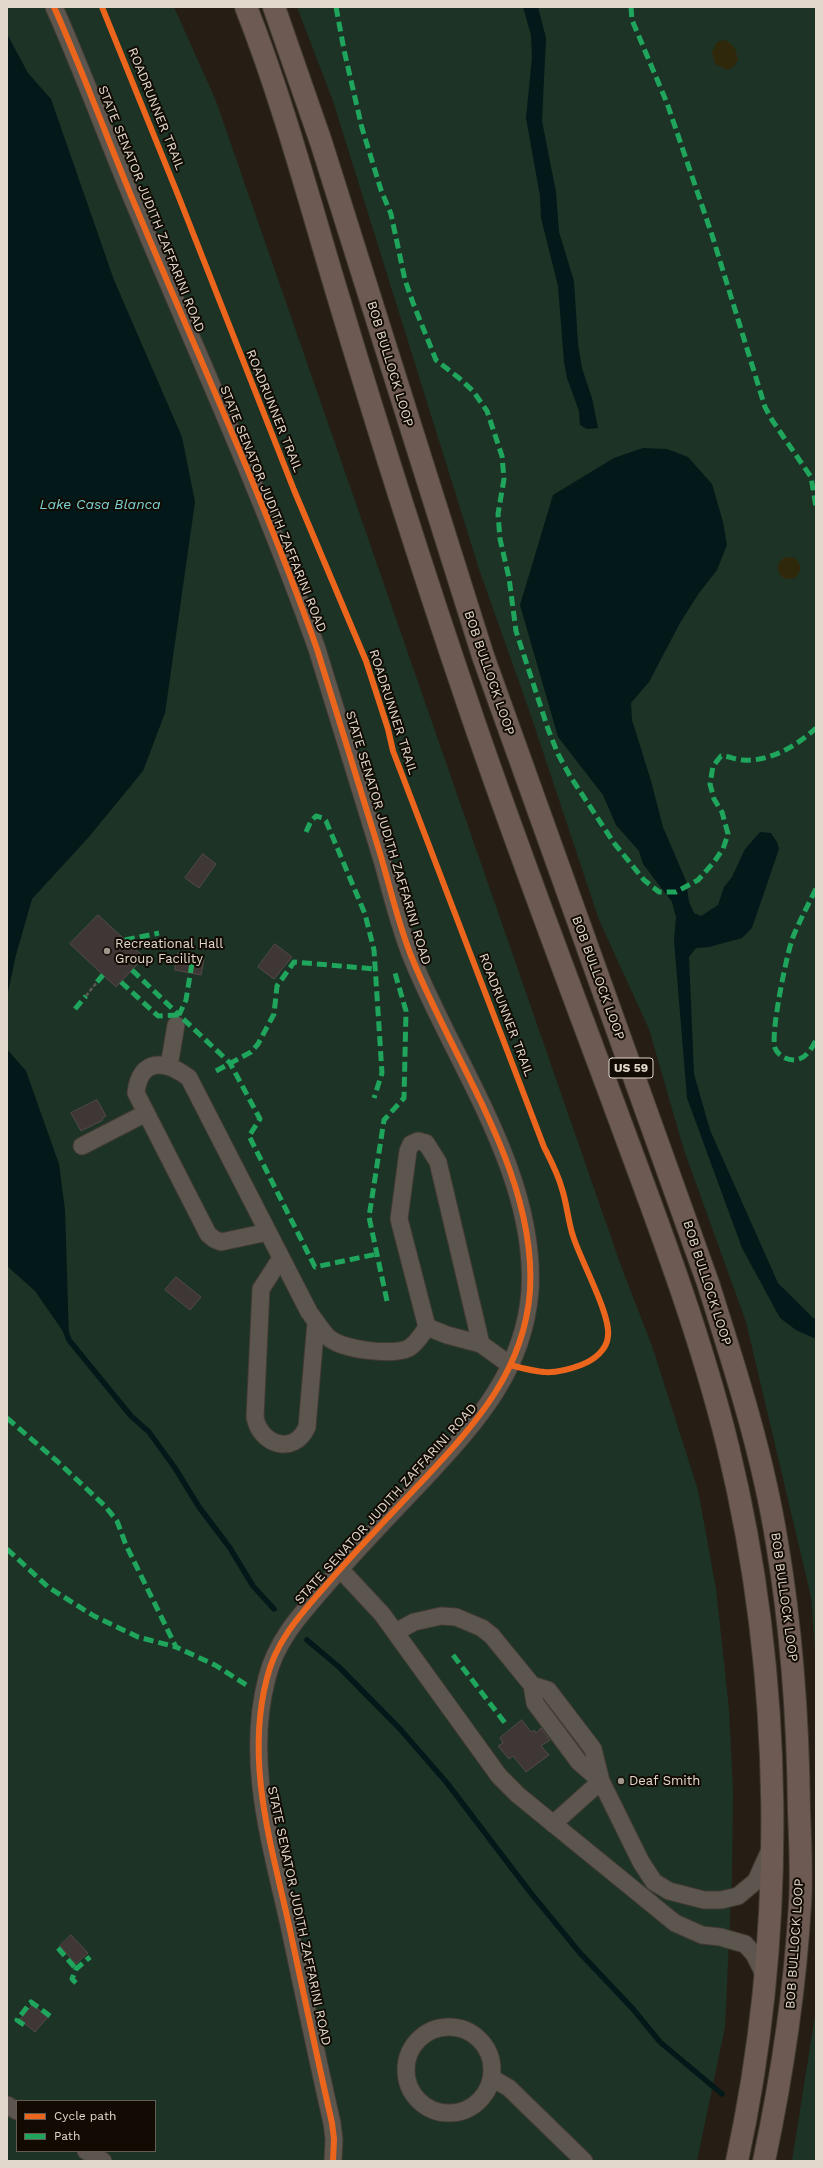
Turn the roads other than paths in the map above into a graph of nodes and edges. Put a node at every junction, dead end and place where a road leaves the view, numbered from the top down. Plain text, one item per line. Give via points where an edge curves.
1 (54, 7) edge
2 (246, 7) edge
3 (274, 7) edge
4 (176, 1025) dead end
5 (169, 1066) junction
6 (146, 1113) junction
7 (82, 1146) dead end
8 (268, 1232) junction
9 (282, 1258) junction
10 (316, 1322) junction
11 (427, 1327) junction
12 (480, 1344) junction
13 (510, 1364) junction
14 (340, 1569) junction
15 (396, 1632) junction
16 (601, 1781) junction
17 (553, 1824) junction
18 (772, 1846) junction
19 (766, 1976) junction
20 (492, 2078) junction
21 (7, 2105) edge
22 (16, 2110) edge
23 (88, 2152) edge
24 (103, 2161) edge
25 (333, 2161) edge
26 (584, 2161) edge
27 (738, 2161) edge
28 (764, 2161) edge

1 - 13 street, STATE SENATOR JUDITH ZAFFARINI ROAD via 89,86 139,215 225,416 302,606 410,954 494,1131 514,1183 526,1226 530,1287 525,1325
2 - 18 highway, BOB BULLOCK LOOP / US 59 via 295,152 412,537 469,707 647,1194 710,1381 742,1510 754,1576 768,1705
3 - 28 highway, BOB BULLOCK LOOP / US 59 via 320,142 483,656 708,1283 728,1344 762,1474 777,1540 794,1673 798,1735 800,1902 792,2004
4 - 5 street
5 - 6 street via 153,1065 143,1070 137,1080 136,1093
5 - 8 street via 177,1068 189,1078
6 - 7 street
6 - 8 street via 208,1234 221,1242
8 - 9 street
9 - 10 street
9 - 10 street via 261,1289 255,1417 263,1435 273,1442 284,1444 296,1441 307,1427
10 - 11 street via 329,1338 336,1342 388,1352 410,1347
11 - 12 street
11 - 12 street via 399,1214 408,1151 411,1144 418,1141 426,1143 438,1162
12 - 13 street
13 - 14 street, STATE SENATOR JUDITH ZAFFARINI ROAD via 497,1392 472,1426
14 - 15 street, STATE SENATOR JUDITH ZAFFARINI ROAD
14 - 25 street, STATE SENATOR JUDITH ZAFFARINI ROAD via 294,1624 276,1652 264,1690 258,1739 265,1819 332,2123
15 - 16 street via 414,1622 433,1616 456,1617 470,1622 492,1636 532,1685 535,1703 579,1762
15 - 17 street, STATE SENATOR JUDITH ZAFFARINI ROAD via 499,1776
16 - 17 street
16 - 18 street via 641,1862 654,1882 669,1891 704,1900 738,1896 756,1881
17 - 19 street, STATE SENATOR JUDITH ZAFFARINI ROAD via 675,1923 702,1935 745,1944 754,1954
18 - 19 highway, BOB BULLOCK LOOP / US 59
19 - 27 highway, BOB BULLOCK LOOP / US 59 via 758,2044
20 - 20 street via 490,2054 482,2041 471,2032 457,2027 429,2031 410,2051 406,2065 406,2079 411,2092 421,2103 447,2114 462,2112 475,2106 485,2095
20 - 26 street via 509,2088
21 - 22 street
23 - 24 street

